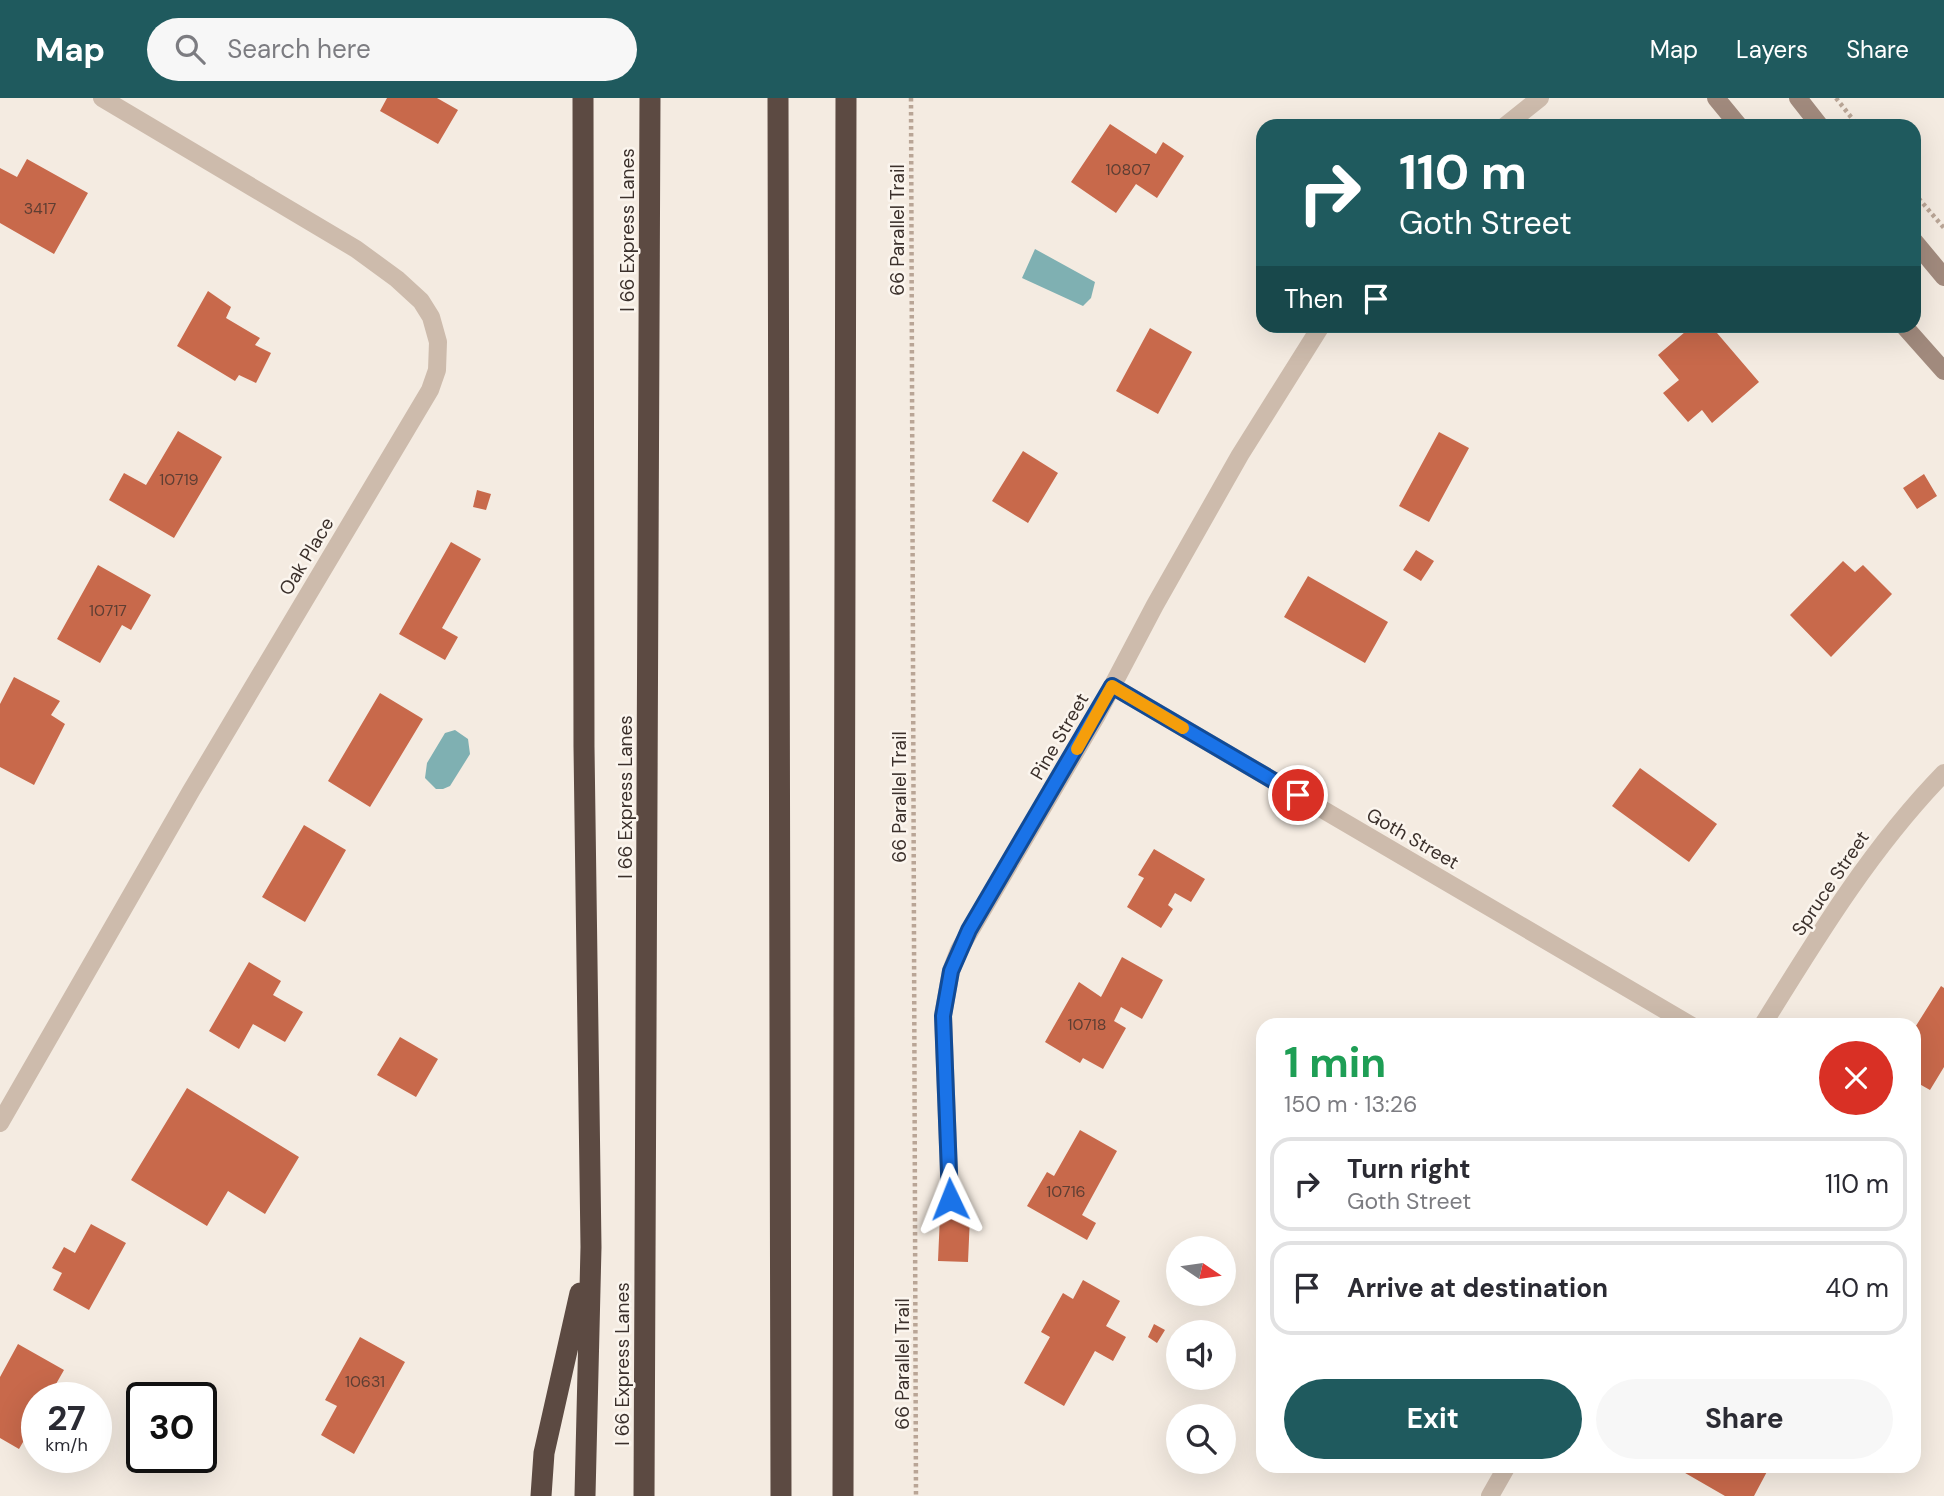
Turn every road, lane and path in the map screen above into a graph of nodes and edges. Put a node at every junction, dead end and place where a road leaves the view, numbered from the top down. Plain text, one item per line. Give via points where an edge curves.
1 (102, 98) edge
2 (583, 98) edge
3 (650, 98) edge
4 (778, 98) edge
5 (846, 98) edge
6 (911, 98) edge
7 (1540, 98) edge
8 (1716, 98) edge
9 (1798, 98) edge
10 (1836, 98) edge
11 (1514, 119) edge
12 (1733, 119) edge
13 (1814, 119) edge
14 (1852, 119) edge
15 (1921, 201) edge
16 (1944, 228) edge
17 (1921, 250) edge
18 (1944, 277) edge
19 (1317, 333) edge
20 (1910, 333) edge
21 (1944, 372) edge
22 (1112, 686) junction
23 (1944, 773) edge
24 (1678, 1018) edge
25 (1767, 1018) edge
26 (0, 1123) edge
27 (950, 1199) dead end
28 (591, 1247) junction
29 (1503, 1473) edge
30 (541, 1496) edge
31 (585, 1496) edge
32 (644, 1496) edge
33 (781, 1496) edge
34 (843, 1496) edge
35 (916, 1496) edge
36 (1490, 1496) edge

1 - 26 street, Oak Place via 356,249 397,279 431,317 438,342 437,370 430,390
2 - 28 highway
3 - 32 highway, I 66 Express Lanes
4 - 33 highway
5 - 34 highway
6 - 35 path, 66 Parallel Trail
7 - 11 street
8 - 12 main road
9 - 13 main road
10 - 14 path
15 - 16 path
17 - 18 main road
19 - 22 street, Pine Street via 1240,456
20 - 21 main road
22 - 24 street, Goth Street
22 - 27 street, Pine Street via 969,930 951,971 943,1016
23 - 25 street, Spruce Street via 1894,827 1832,912
28 - 30 highway via 544,1453
28 - 31 highway
29 - 36 street

